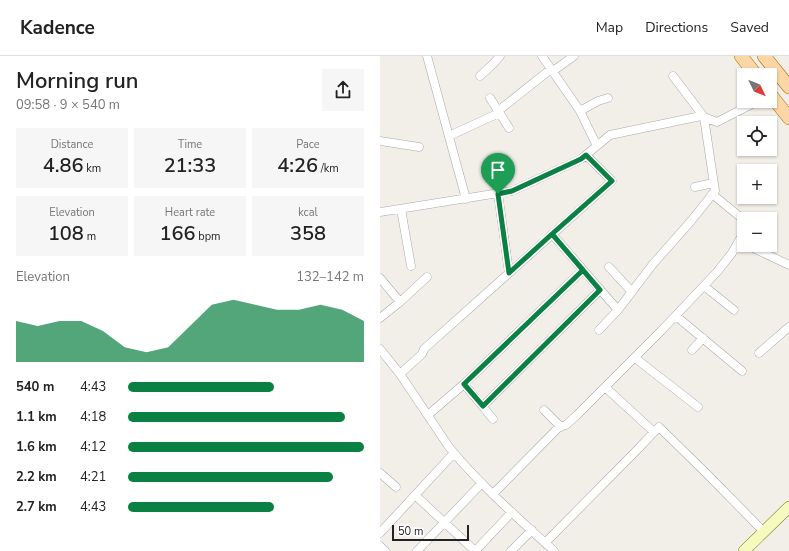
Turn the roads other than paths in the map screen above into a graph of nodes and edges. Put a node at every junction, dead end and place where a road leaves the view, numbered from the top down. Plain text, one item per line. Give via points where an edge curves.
1 (427, 56) edge
2 (500, 56) edge
3 (542, 56) edge
4 (574, 56) edge
5 (741, 56) edge
6 (764, 56) edge
7 (750, 68) edge
8 (552, 70) junction
9 (480, 76) dead end
10 (673, 76) dead end
11 (789, 86) edge
12 (490, 98) dead end
13 (608, 98) dead end
14 (777, 103) edge
15 (744, 108) edge
16 (580, 111) junction
17 (498, 112) junction
18 (704, 117) junction
19 (789, 118) edge
20 (509, 128) dead end
21 (449, 136) junction
22 (380, 142) edge
23 (597, 146) junction
24 (419, 147) dead end
25 (586, 155) junction
26 (713, 183) junction
27 (695, 187) dead end
28 (498, 194) junction
29 (712, 194) junction
30 (466, 199) junction
31 (401, 209) junction
32 (380, 212) edge
33 (737, 214) edge
34 (552, 234) junction
35 (737, 248) edge
36 (762, 252) edge
37 (789, 265) edge
38 (411, 266) dead end
39 (609, 267) dead end
40 (583, 270) junction
41 (509, 273) junction
42 (427, 277) dead end
43 (380, 278) edge
44 (704, 286) junction
45 (600, 290) junction
46 (632, 292) junction
47 (400, 302) junction
48 (618, 310) junction
49 (734, 310) dead end
50 (676, 316) junction
51 (380, 318) edge
52 (789, 327) edge
53 (599, 330) dead end
54 (703, 338) junction
55 (380, 349) edge
56 (692, 350) dead end
57 (760, 353) dead end
58 (635, 358) junction
59 (742, 371) dead end
60 (400, 374) junction
61 (464, 384) junction
62 (605, 387) junction
63 (483, 406) junction
64 (698, 407) dead end
65 (544, 410) dead end
66 (428, 415) junction
67 (493, 418) dead end
68 (561, 427) junction
69 (654, 432) junction
70 (454, 453) junction
71 (380, 473) edge
72 (482, 482) junction
73 (396, 487) dead end
74 (493, 494) junction
75 (415, 495) junction
76 (789, 507) edge
77 (512, 512) junction
78 (445, 522) junction
79 (532, 530) junction
80 (764, 532) junction
81 (380, 533) edge
82 (545, 543) junction
83 (380, 546) edge
84 (386, 551) edge
85 (417, 551) edge
86 (475, 551) edge
87 (511, 551) edge
88 (554, 551) edge
89 (744, 551) edge

1 - 21 street
2 - 9 street
3 - 8 street
4 - 8 street
5 - 7 main road
6 - 11 main road
8 - 16 street
8 - 17 street
10 - 18 street
12 - 17 street
13 - 16 street via 598,100
14 - 19 main road
15 - 18 street via 717,122
16 - 23 street
17 - 20 street
17 - 21 street
18 - 23 street via 610,135
18 - 26 street
21 - 30 street
22 - 24 street
23 - 25 street
25 - 28 street via 512,191
25 - 34 street via 612,181
26 - 27 street
26 - 29 street via 715,191
28 - 30 street
28 - 41 street
29 - 33 street
29 - 46 street
30 - 31 street
31 - 32 street
31 - 38 street
34 - 40 street
34 - 41 street
35 - 44 street
36 - 37 street
39 - 46 street
40 - 45 street
40 - 61 street
41 - 60 street via 424,349 422,354
42 - 47 street
43 - 47 street
44 - 49 street
44 - 50 street
45 - 48 street
45 - 63 street
46 - 48 street
47 - 51 street
48 - 53 street
50 - 54 street
50 - 58 street
52 - 57 street
54 - 56 street
54 - 59 street
55 - 60 street
58 - 62 street
58 - 64 street
60 - 66 street
61 - 63 street
61 - 66 street
62 - 68 street
62 - 69 street
63 - 67 street
65 - 68 street
66 - 70 street
68 - 74 street
69 - 80 street via 659,427
69 - 82 street
70 - 72 street
70 - 75 street
71 - 73 street
72 - 74 street
72 - 78 street
74 - 77 street
75 - 78 street
75 - 81 street
76 - 80 main road
77 - 79 street
77 - 86 street
78 - 85 street
78 - 86 street
79 - 82 street
79 - 87 street
80 - 89 main road
82 - 88 street
83 - 84 street

